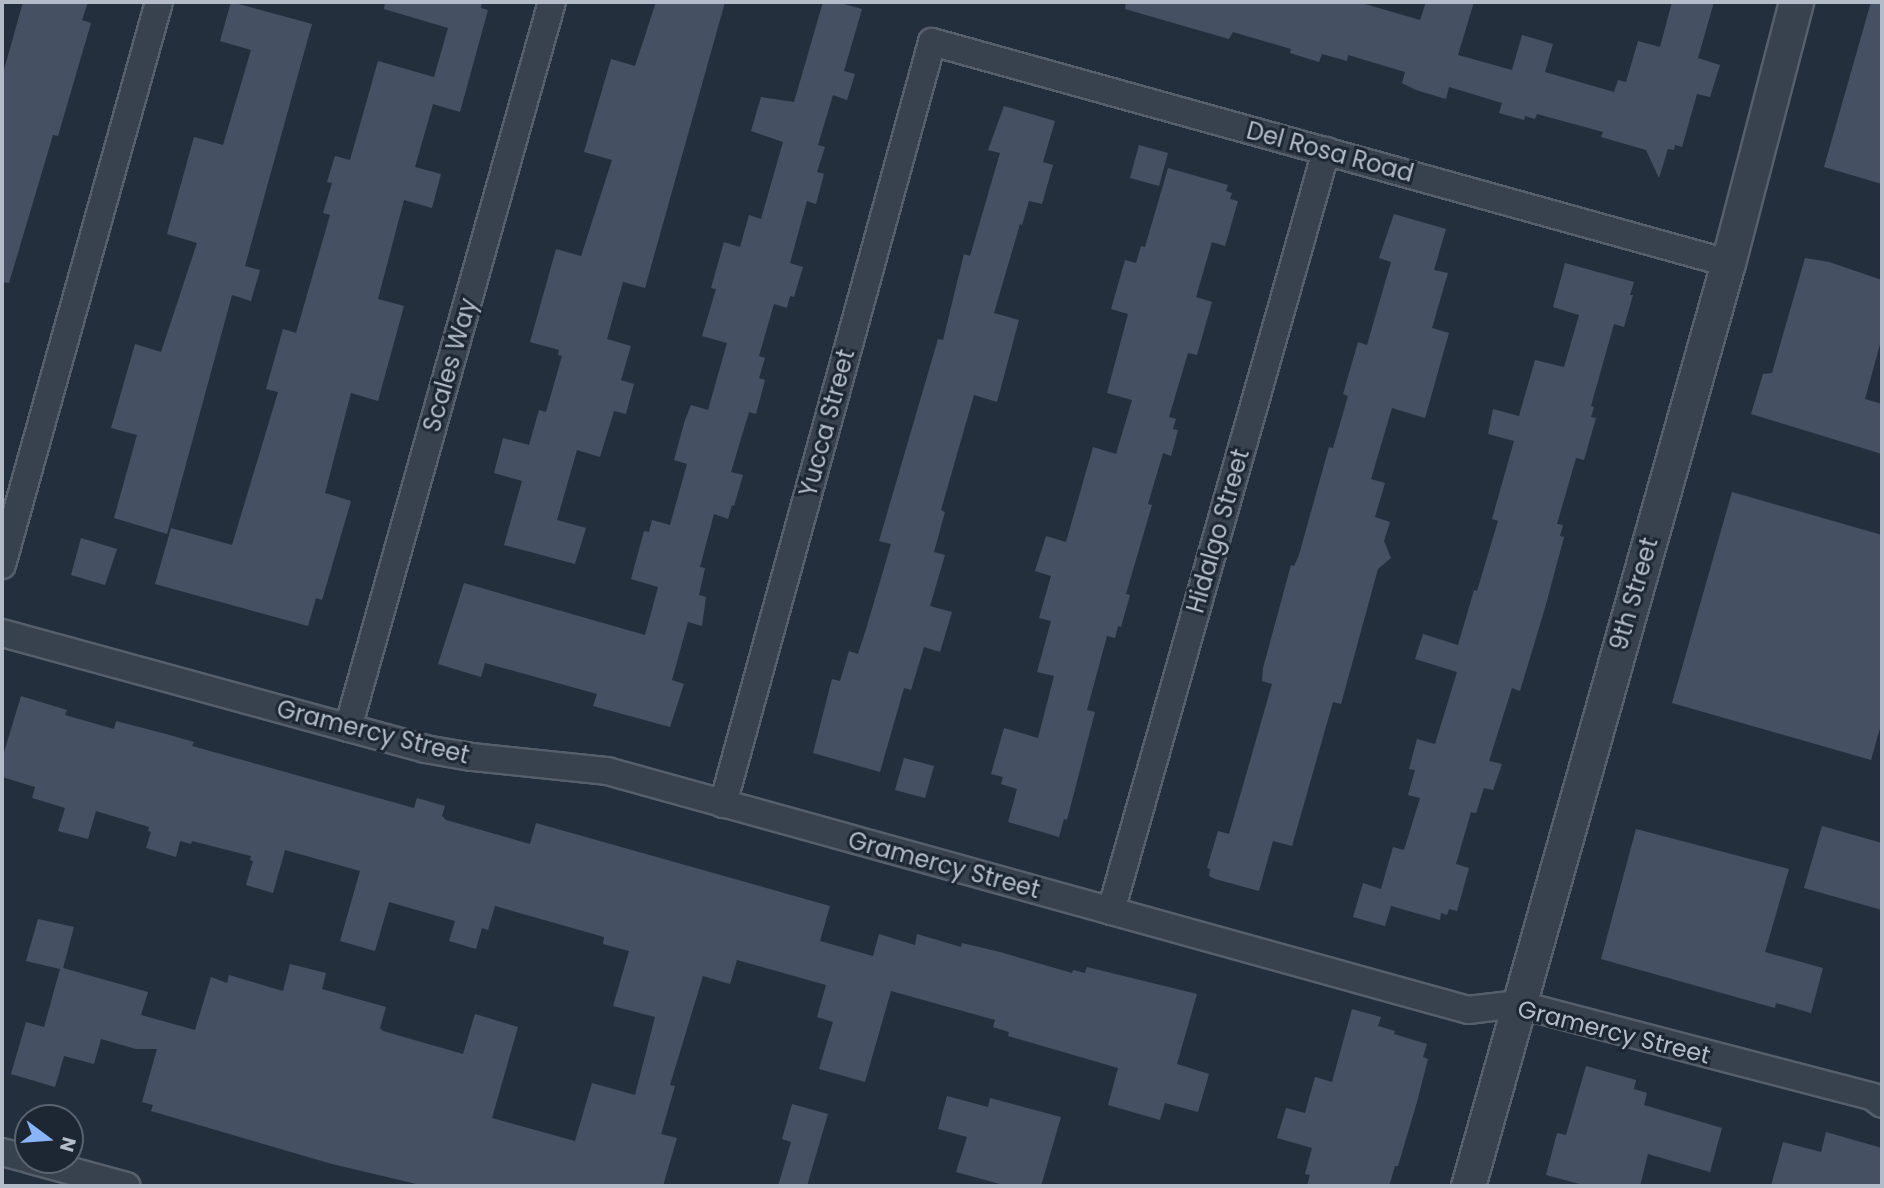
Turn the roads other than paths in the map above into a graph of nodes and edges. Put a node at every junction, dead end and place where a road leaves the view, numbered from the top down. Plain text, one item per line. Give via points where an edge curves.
1 (159, 2) edge
2 (552, 2) edge
3 (1796, 2) edge
4 (932, 43) joint
5 (1326, 151) junction
6 (1728, 263) junction
7 (2, 565) edge
8 (2, 633) edge
9 (348, 728) junction
10 (723, 804) junction
11 (1111, 911) junction
12 (1517, 1004) junction
13 (1882, 1104) edge
14 (82, 1174) edge
15 (127, 1186) edge
16 (1468, 1186) edge

1 - 7 street
2 - 9 street, Scales Way
3 - 6 street, 9th Street
4 - 5 street, Del Rosa Road
4 - 10 street, Yucca Street
5 - 6 street, Del Rosa Road
5 - 11 street, Hidalgo Street
6 - 12 street, 9th Street
8 - 9 street, Gramercy Street
9 - 10 street, Gramercy Street via 472,757 607,771
10 - 11 street, Gramercy Street
11 - 12 street, Gramercy Street via 1468,1010
12 - 13 street, Gramercy Street via 1873,1097
12 - 16 street, 9th Street
14 - 15 street

